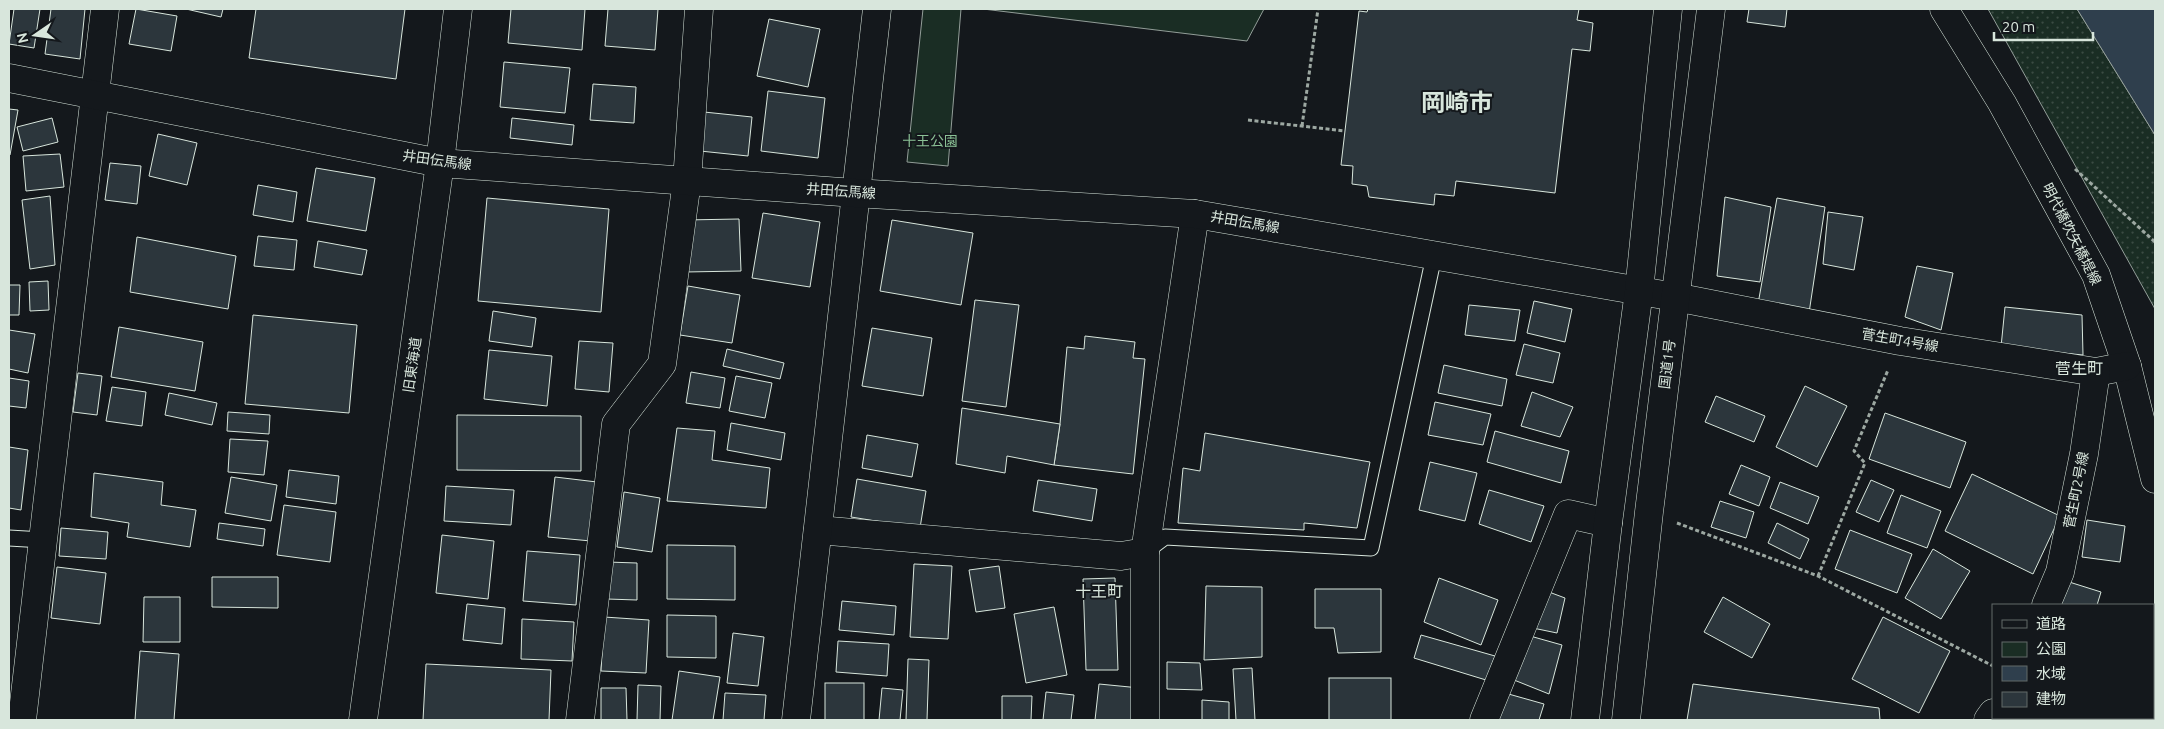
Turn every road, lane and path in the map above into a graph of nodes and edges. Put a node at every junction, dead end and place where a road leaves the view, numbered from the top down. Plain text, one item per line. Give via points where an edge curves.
1 (104, 9) edge
2 (458, 9) edge
3 (699, 9) edge
4 (877, 9) edge
5 (1318, 9) edge
6 (1668, 9) edge
7 (1711, 9) edge
8 (1944, 9) edge
9 (9, 78) edge
10 (95, 95) junction
11 (1248, 120) dead end
12 (1302, 126) junction
13 (1345, 131) dead end
14 (440, 163) junction
15 (2068, 163) dead end
16 (687, 181) junction
17 (855, 192) junction
18 (1195, 214) junction
19 (2155, 242) edge
20 (1434, 256) junction
21 (1639, 291) junction
22 (1675, 297) junction
23 (1900, 341) junction
24 (2127, 366) junction
25 (2096, 372) junction
26 (2155, 479) edge
27 (1648, 512) junction
28 (1608, 523) junction
29 (818, 530) junction
30 (9, 538) edge
31 (43, 540) junction
32 (1145, 552) junction
33 (1818, 576) junction
34 (2046, 604) edge
35 (1992, 665) edge
36 (22, 720) edge
37 (364, 720) edge
38 (580, 720) edge
39 (796, 720) edge
40 (1145, 720) edge
41 (1484, 720) edge
42 (1585, 720) edge
43 (1626, 720) edge

1 - 10 main road
2 - 14 main road, 旧東海道
3 - 16 main road
4 - 17 main road
5 - 12 path
6 - 21 main road
7 - 22 main road, 国道1号
8 - 24 main road, 明代橋吹矢橋堤線 via 2002,103 2096,275
9 - 10 main road, 井田伝馬線
10 - 14 main road, 井田伝馬線
10 - 31 main road
11 - 12 path
12 - 13 path
14 - 16 main road, 井田伝馬線
14 - 37 main road, 旧東海道
15 - 19 path
16 - 17 main road, 井田伝馬線
16 - 38 main road via 662,364 616,424
17 - 18 main road, 井田伝馬線
17 - 29 main road
18 - 20 main road, 井田伝馬線
18 - 32 main road
20 - 21 main road, 井田伝馬線
20 - 32 lane via 1371,548 1165,537
21 - 22 main road, 井田伝馬線
21 - 28 main road
22 - 23 main road, 菅生町4号線
22 - 27 main road, 国道1号
23 - 25 main road, 菅生町4号線
23 - 33 path via 1854,452 1865,463
24 - 25 main road, 菅生町4号線
24 - 26 main road, 明代橋吹矢橋堤線
25 - 34 main road, 菅生町2号線 via 2084,454 2060,572
27 - 33 path
27 - 43 main road, 国道1号
28 - 41 main road via 1568,514
28 - 42 main road
29 - 32 main road via 1121,556
29 - 39 main road
30 - 31 lane
31 - 36 main road
32 - 40 main road
33 - 35 path

